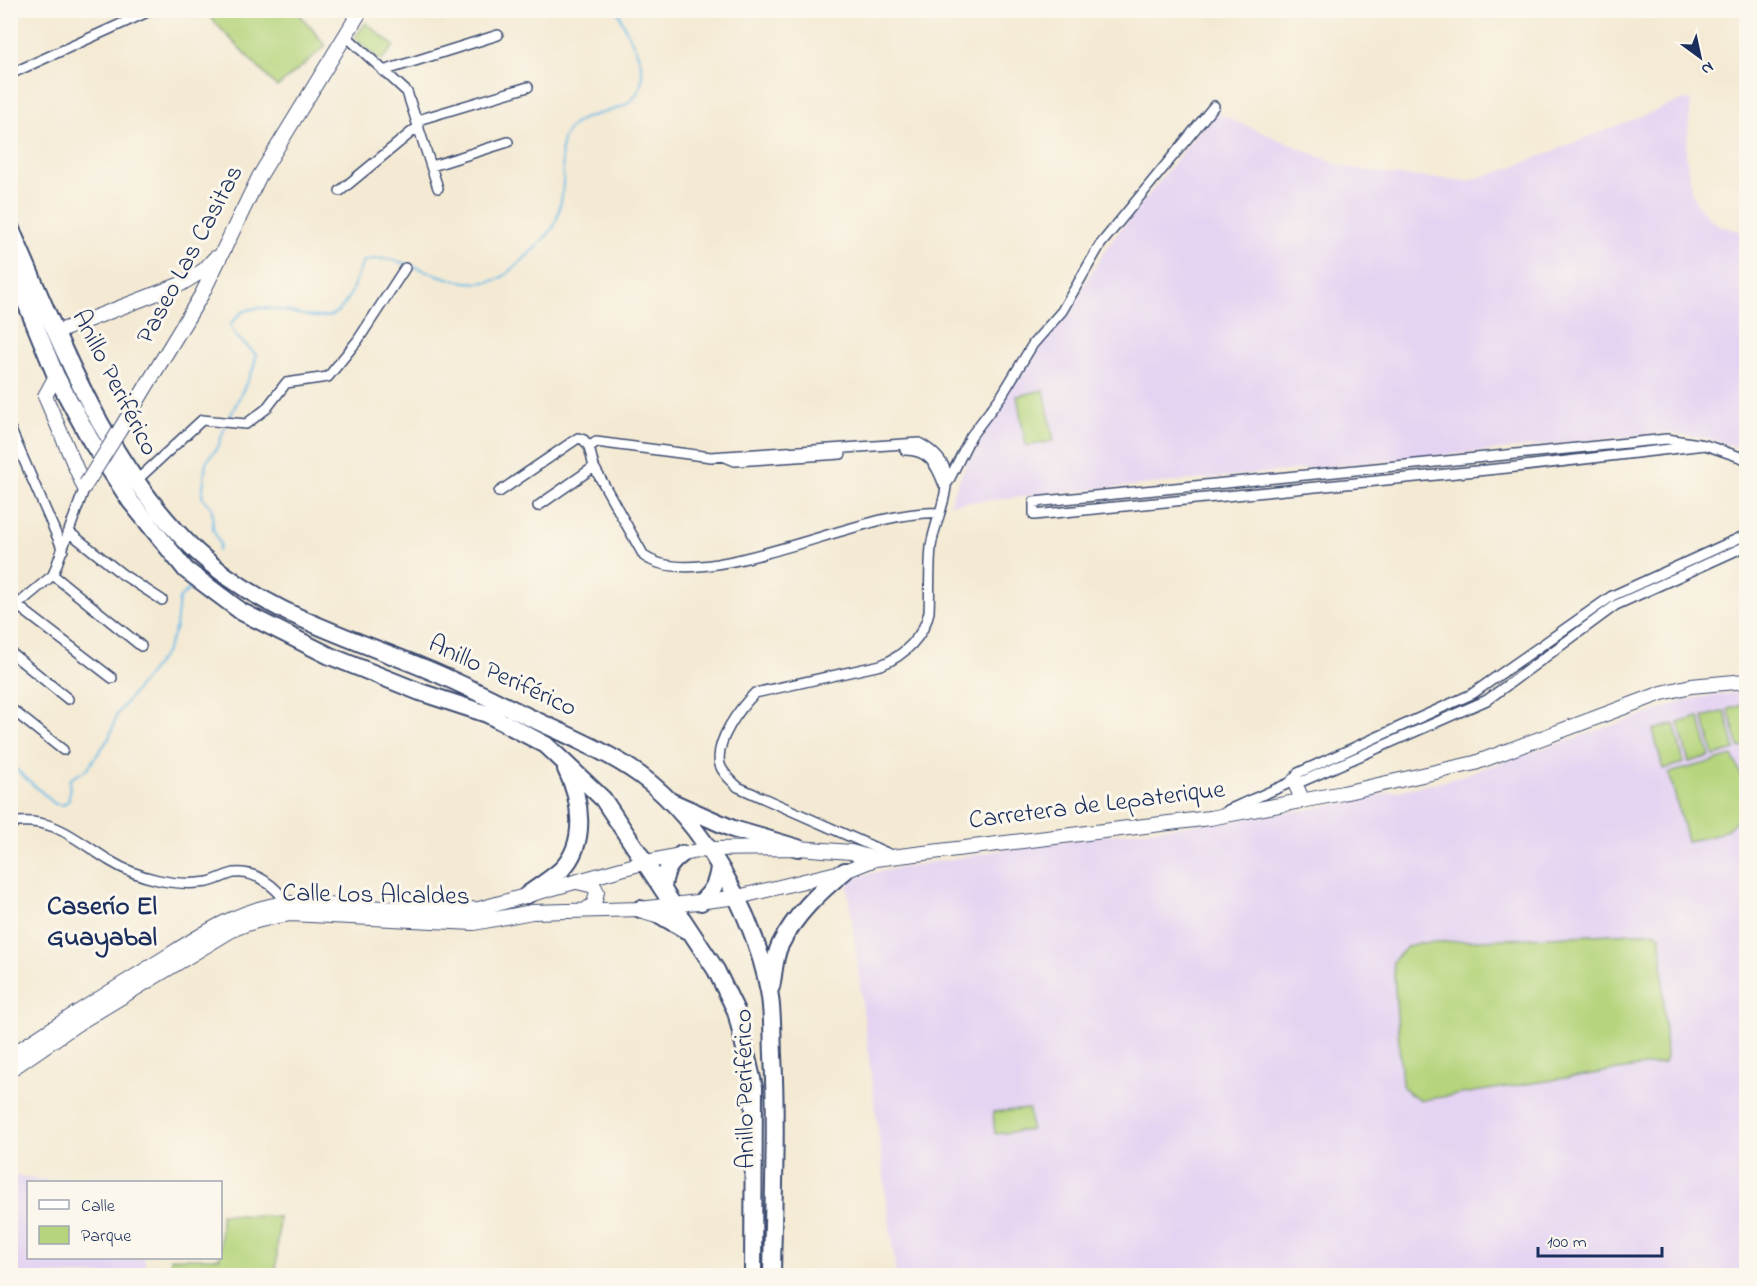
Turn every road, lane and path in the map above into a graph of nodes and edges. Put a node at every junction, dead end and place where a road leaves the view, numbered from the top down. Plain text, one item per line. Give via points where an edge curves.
1 (152, 10) edge
2 (361, 10) edge
3 (498, 35) dead end
4 (346, 36) junction
5 (383, 71) junction
6 (10, 74) edge
7 (528, 87) dead end
8 (1214, 106) dead end
9 (418, 123) junction
10 (508, 142) dead end
11 (432, 166) junction
12 (438, 188) dead end
13 (340, 191) dead end
14 (10, 227) edge
15 (224, 247) junction
16 (10, 264) edge
17 (405, 268) dead end
18 (181, 284) junction
19 (202, 294) junction
20 (57, 332) junction
21 (56, 376) junction
22 (10, 428) edge
23 (1706, 445) junction
24 (589, 447) junction
25 (1746, 459) edge
26 (594, 467) junction
27 (136, 481) junction
28 (85, 486) junction
29 (945, 487) junction
30 (499, 492) dead end
31 (538, 506) dead end
32 (939, 513) junction
33 (69, 531) junction
34 (1746, 535) edge
35 (1746, 546) edge
36 (63, 550) junction
37 (53, 575) junction
38 (10, 595) edge
39 (162, 600) dead end
40 (14, 609) edge
41 (141, 646) dead end
42 (10, 652) edge
43 (112, 678) dead end
44 (1746, 681) edge
45 (68, 699) dead end
46 (10, 708) edge
47 (63, 750) dead end
48 (561, 758) junction
49 (1294, 781) junction
50 (1302, 799) junction
51 (668, 800) junction
52 (1210, 818) junction
53 (10, 823) edge
54 (798, 848) junction
55 (707, 849) junction
56 (682, 854) junction
57 (894, 856) junction
58 (875, 859) junction
59 (646, 862) junction
60 (719, 867) junction
61 (845, 871) junction
62 (574, 881) junction
63 (663, 889) junction
64 (527, 895) junction
65 (738, 897) junction
66 (700, 902) junction
67 (287, 903) junction
68 (674, 905) junction
69 (587, 909) junction
70 (640, 909) junction
71 (697, 941) junction
72 (770, 994) junction
73 (10, 1056) edge
74 (10, 1070) edge
75 (753, 1275) edge
76 (772, 1275) edge

1 - 6 street
2 - 4 main road, Paseo Las Casitas
3 - 5 street
4 - 5 street
4 - 15 main road, Paseo Las Casitas via 258,177
5 - 9 street via 406,92
7 - 9 street
8 - 29 street via 1100,245 1062,311 1034,344 971,436
9 - 11 street
9 - 13 street
10 - 11 street
11 - 12 street
14 - 20 highway, Anillo Periférico
15 - 18 main road via 204,270
15 - 19 main road, Paseo Las Casitas
16 - 21 highway, Anillo Periférico
17 - 27 street via 328,377 286,383 259,417 239,425 202,420
18 - 19 main road via 195,286
18 - 20 main road
19 - 28 main road, Paseo Las Casitas, bridge
20 - 27 highway, Anillo Periférico via 106,433
21 - 28 main road via 45,396
21 - 48 highway, Anillo Periférico via 91,441 137,511 186,570 234,606 330,656 487,714 546,745
22 - 36 street
23 - 23 street via 1507,468 1034,514 1034,502 1667,439
23 - 25 street
24 - 26 street
24 - 29 street via 596,442 723,456 919,443 939,460 946,472
24 - 30 street via 578,438
26 - 31 street
26 - 32 street via 644,556 656,565 675,568 755,555 908,513
27 - 51 highway, Anillo Periférico via 198,553 253,595 295,617 427,669 612,757 642,776
28 - 33 street, Paseo Las Casitas
29 - 32 street
32 - 57 street via 931,547 927,622 911,646 881,665 755,693 732,722 721,753 720,764 738,787
33 - 36 street, Paseo Las Casitas
33 - 39 street
34 - 49 street via 1612,596 1472,694 1298,772
35 - 49 street via 1616,605 1487,700 1303,781
36 - 37 street, Paseo Las Casitas
37 - 40 street, Paseo Las Casitas
37 - 41 street
38 - 40 street
40 - 43 street
42 - 45 street
44 - 50 main road, Carretera de Lepaterique via 1662,693 1475,763
46 - 47 street
48 - 59 highway, Anillo Periférico via 603,799
48 - 64 highway via 575,787 580,815 578,840 561,870
49 - 50 main road
49 - 52 street
50 - 52 main road, Carretera de Lepaterique
51 - 54 highway via 733,829
51 - 55 highway, Anillo Periférico
52 - 57 main road, Carretera de Lepaterique
53 - 67 street via 29,820 51,825 111,862 164,881 208,882 244,874 270,883
54 - 55 main road, Carretera de Lepaterique
54 - 58 main road, Carretera de Lepaterique via 851,852
55 - 56 main road, Carretera de Lepaterique
55 - 60 highway, Anillo Periférico
56 - 59 main road, Carretera de Lepaterique
56 - 63 highway via 664,875
57 - 58 main road, Carretera de Lepaterique
58 - 61 main road, Carretera de Lepaterique
59 - 62 main road, Calle Los Alcaldes
59 - 63 highway, Anillo Periférico
60 - 65 highway, Anillo Periférico
60 - 66 highway via 714,887
61 - 65 main road, Carretera de Lepaterique
61 - 72 highway via 796,918 779,947
62 - 64 main road, Calle Los Alcaldes
62 - 69 main road via 594,886 597,892 594,904
63 - 68 highway, Anillo Periférico
64 - 67 main road, Calle Los Alcaldes via 470,910
65 - 66 main road, Carretera de Lepaterique
65 - 72 highway, Anillo Periférico via 757,942
66 - 68 main road, Carretera de Lepaterique
67 - 73 main road, Calle Los Alcaldes via 248,910 228,920
68 - 70 main road, Calle Los Alcaldes
68 - 71 highway, Anillo Periférico
69 - 70 main road, Calle Los Alcaldes
69 - 74 main road, Calle Los Alcaldes via 532,912 474,923 290,914 252,921 77,1024
70 - 71 highway via 670,919
71 - 75 highway, Anillo Periférico via 736,1011 754,1087
72 - 76 highway, Anillo Periférico via 774,1082

